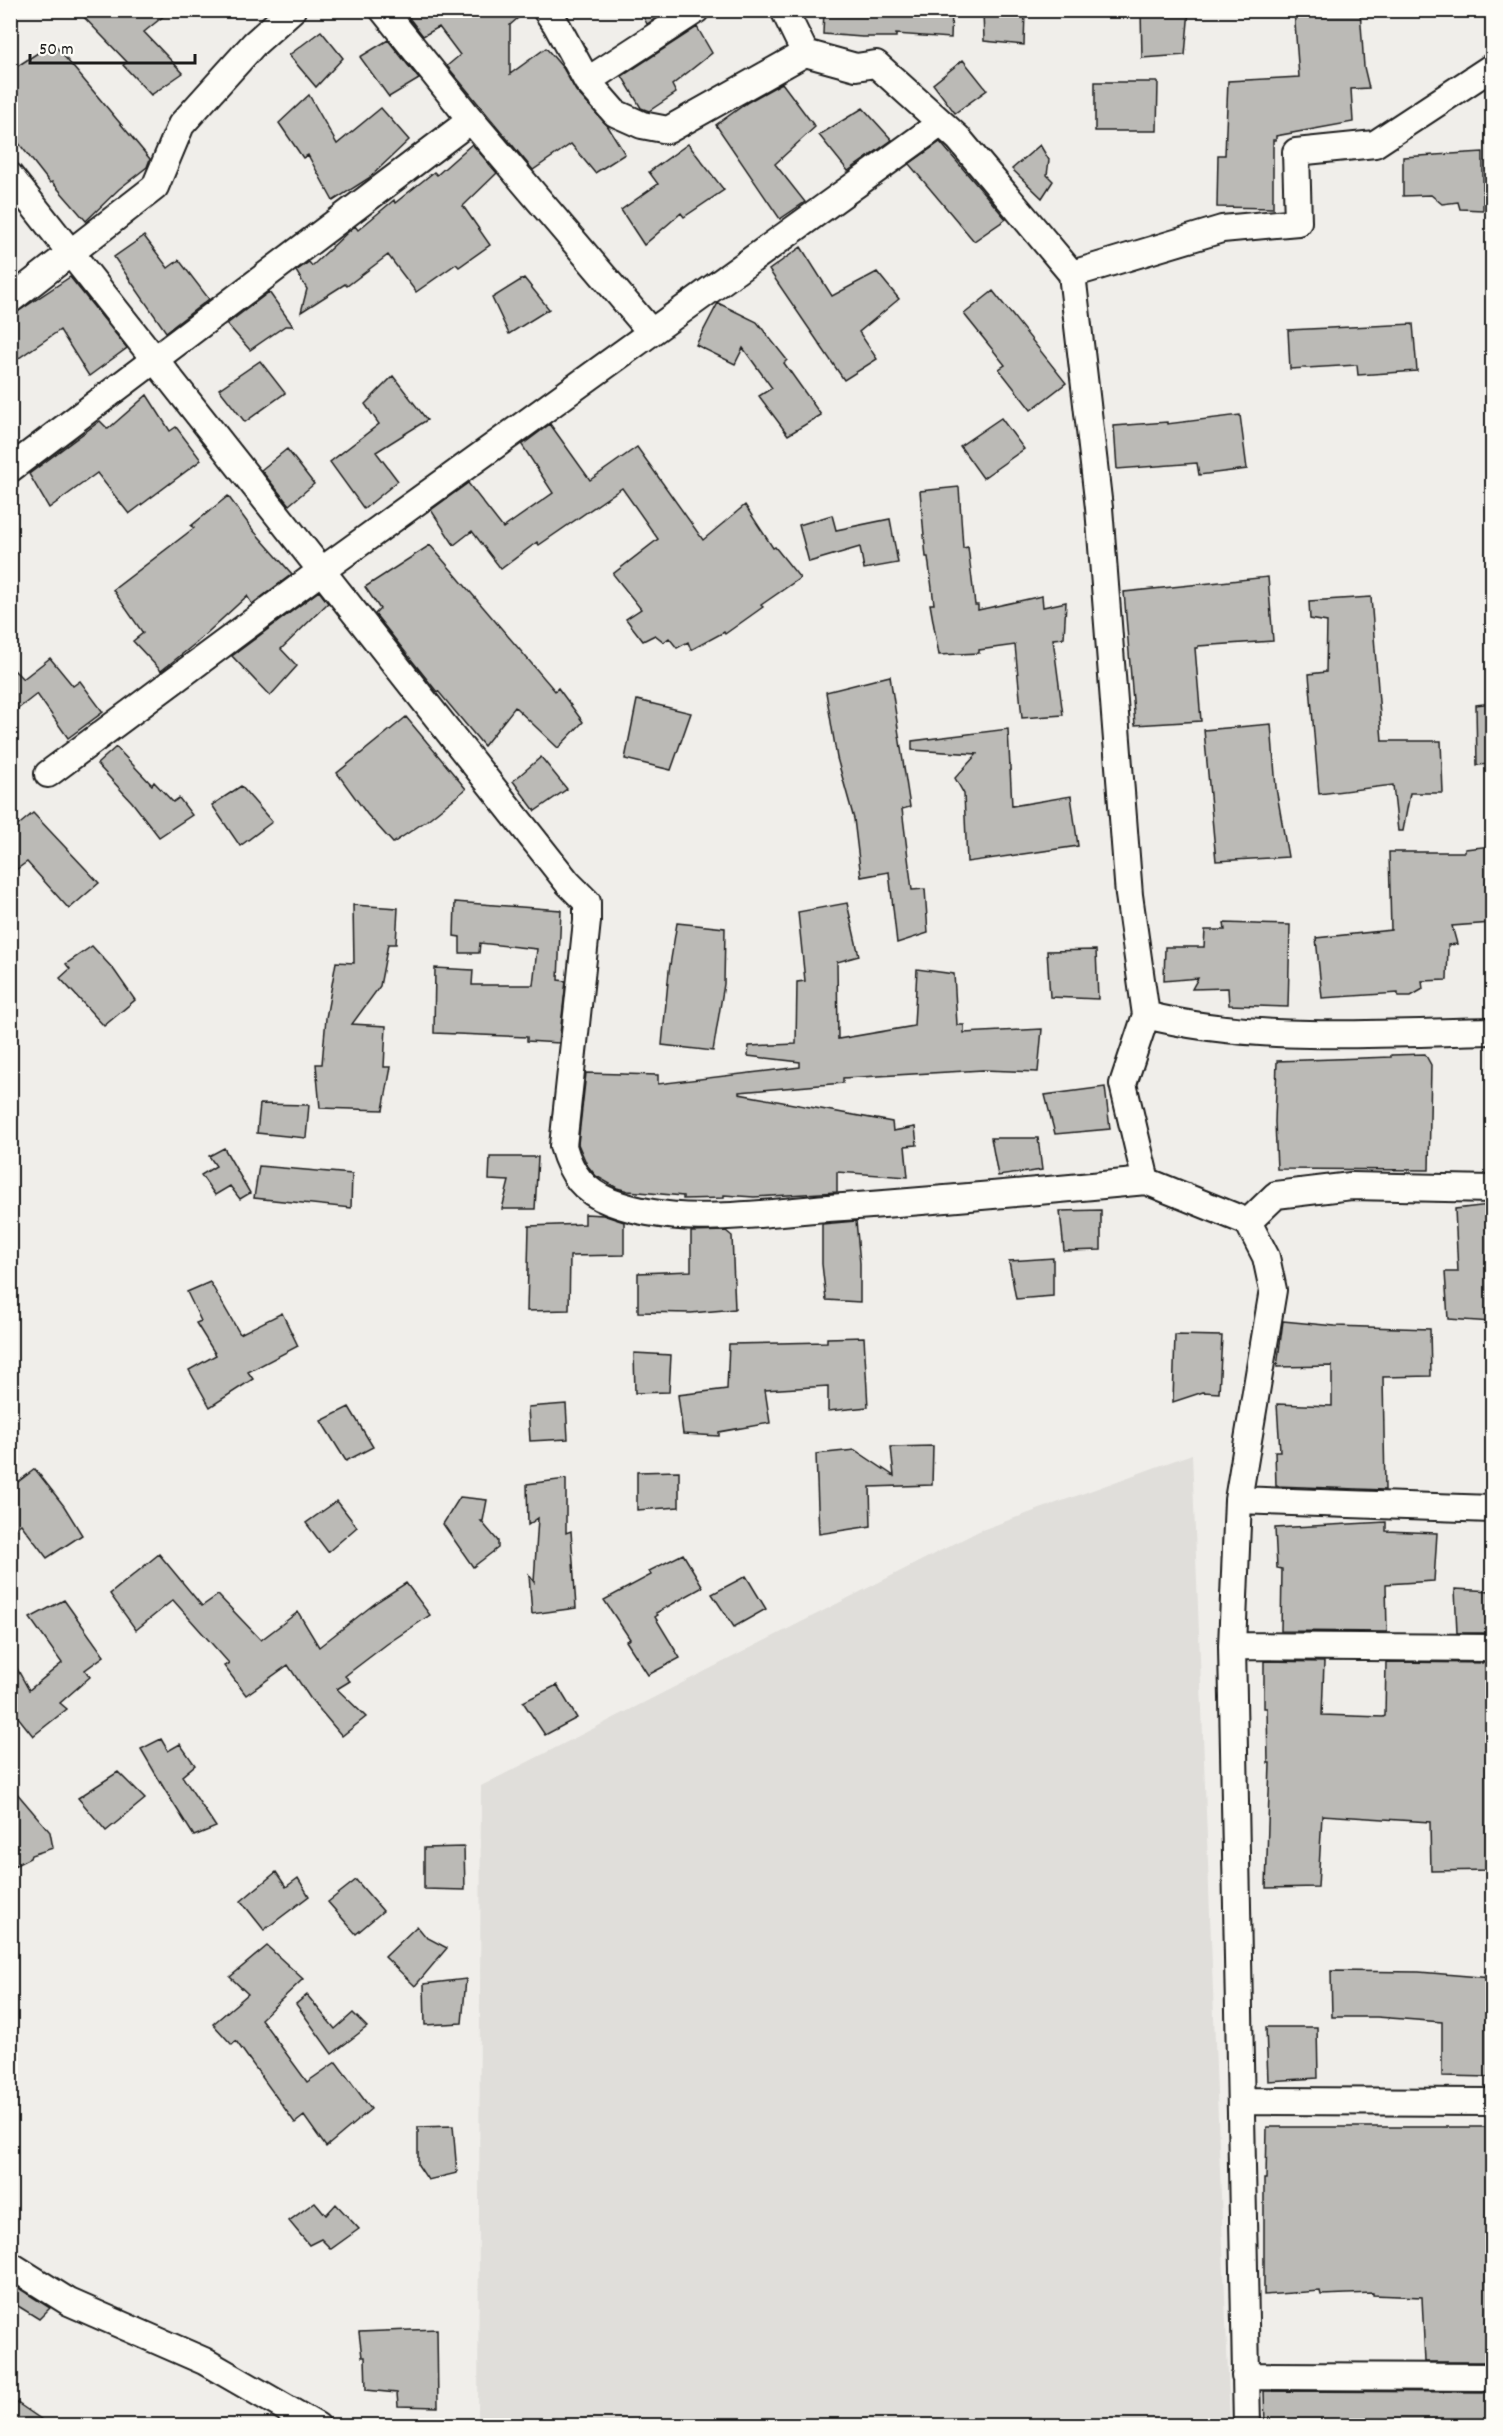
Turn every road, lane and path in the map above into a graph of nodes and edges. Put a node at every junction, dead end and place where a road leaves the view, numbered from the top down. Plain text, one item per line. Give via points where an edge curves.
1 (292, 10) edge
2 (383, 10) edge
3 (546, 10) edge
4 (696, 10) edge
5 (784, 10) edge
6 (805, 53) junction
7 (1492, 67) edge
8 (587, 81) junction
9 (471, 120) junction
10 (940, 123) junction
11 (10, 176) edge
12 (70, 253) junction
13 (1072, 274) junction
14 (10, 300) edge
15 (651, 332) junction
16 (154, 360) junction
17 (10, 469) edge
18 (321, 571) junction
19 (48, 774) dead end
20 (1146, 1015) junction
21 (1492, 1031) edge
22 (1146, 1181) junction
23 (1492, 1189) edge
24 (1248, 1222) junction
25 (1238, 1500) junction
26 (1492, 1509) edge
27 (1232, 1646) junction
28 (1492, 1648) edge
29 (1241, 2101) junction
30 (1492, 2102) edge
31 (10, 2265) edge
32 (1245, 2376) junction
33 (1492, 2377) edge
34 (317, 2426) edge
35 (1246, 2426) edge

1 - 12 street via 254,44 181,125 155,187
2 - 9 street
3 - 8 street
4 - 8 street
5 - 6 street
6 - 8 street via 668,130 642,125 615,113
6 - 10 street via 856,67 876,64
7 - 13 street via 1375,144 1296,152 1298,222 1222,228
9 - 15 street
9 - 16 street
10 - 13 street via 958,138
10 - 15 street
11 - 12 street
12 - 14 street
12 - 16 street
13 - 20 street via 1100,508 1129,894
15 - 18 street
16 - 17 street
16 - 18 street
18 - 19 street
18 - 22 street via 587,902 563,1146 569,1167 585,1188 610,1202 662,1215 702,1217 938,1201
20 - 21 street via 1175,1023 1293,1034
20 - 22 street via 1123,1084
22 - 24 street
23 - 24 street via 1351,1186 1276,1195
24 - 25 street via 1266,1257 1273,1290
25 - 26 street
25 - 27 street
27 - 28 street
27 - 29 street
29 - 30 street
29 - 32 street
31 - 34 street via 69,2302 204,2361
32 - 33 street
32 - 35 street

